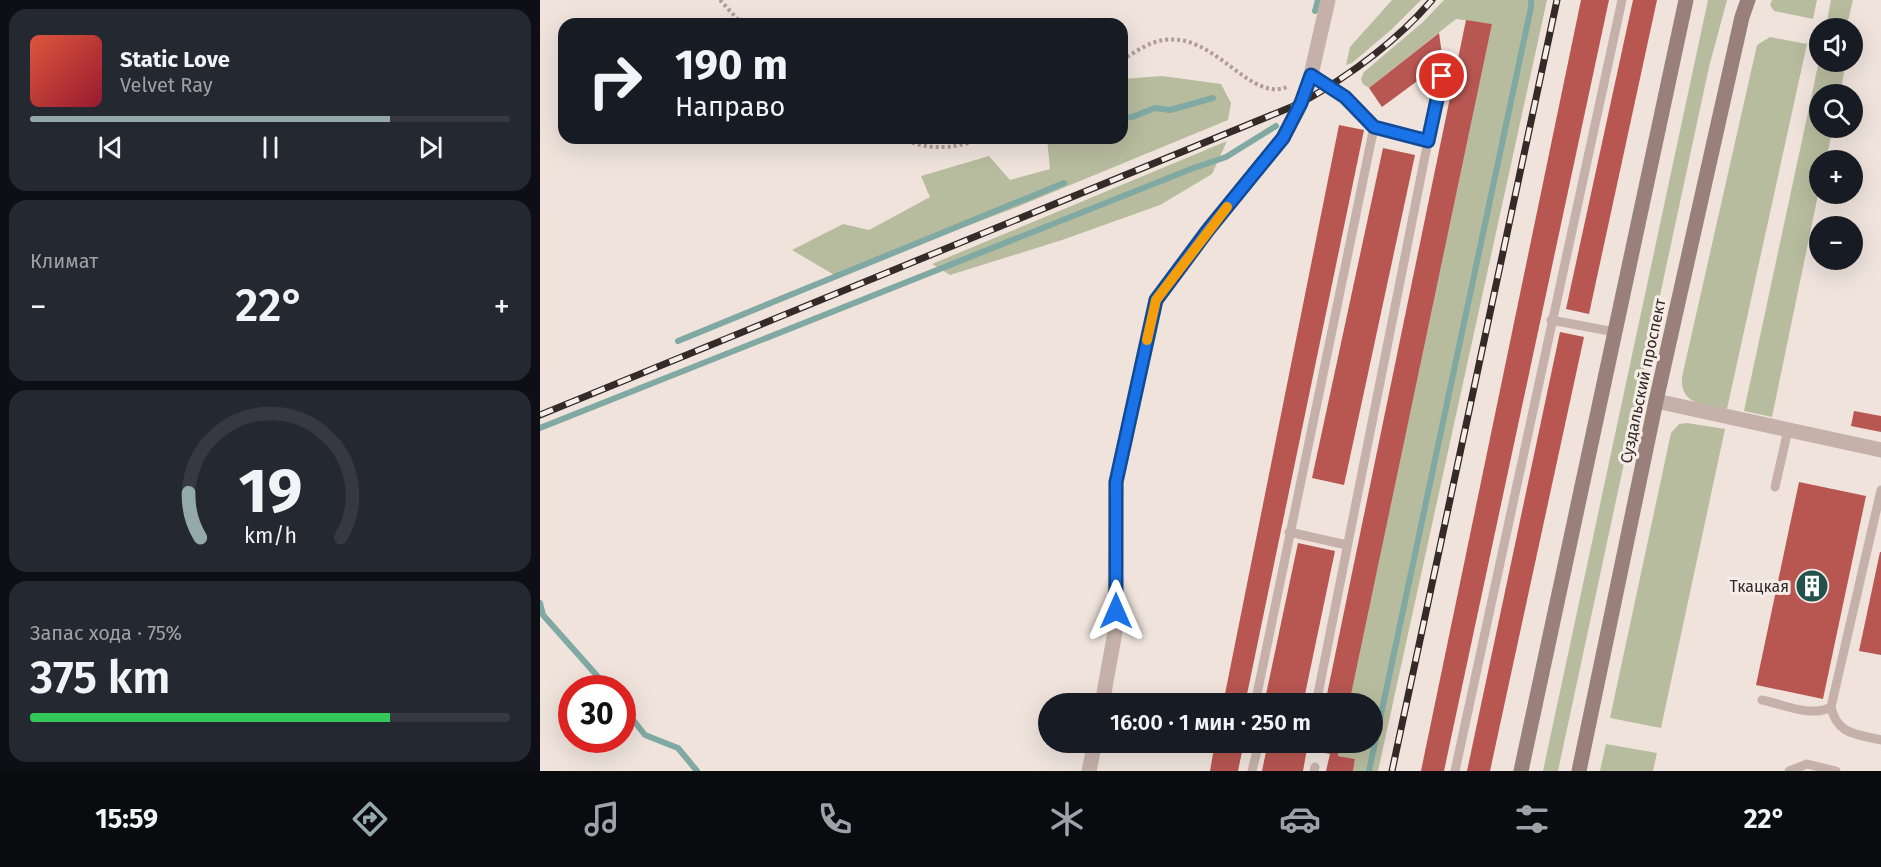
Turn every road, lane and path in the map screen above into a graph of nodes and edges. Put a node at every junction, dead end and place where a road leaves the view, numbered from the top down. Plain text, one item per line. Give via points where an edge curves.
1 (720, 0) edge
2 (1328, 0) edge
3 (1622, 0) edge
4 (1686, 0) edge
5 (1748, 0) edge
6 (736, 18) edge
7 (1128, 57) edge
8 (1311, 75) junction
9 (1442, 76) dead end
10 (1374, 127) junction
11 (1428, 141) junction
12 (913, 144) edge
13 (963, 144) edge
14 (1551, 320) junction
15 (1615, 332) junction
16 (1656, 401) junction
17 (1788, 430) junction
18 (1881, 450) edge
19 (1775, 487) dead end
20 (1881, 490) edge
21 (1289, 532) junction
22 (1347, 545) junction
23 (1104, 693) edge
24 (1257, 693) edge
25 (1318, 693) edge
26 (1762, 700) dead end
27 (1831, 706) junction
28 (1881, 740) edge
29 (1093, 753) edge
30 (1256, 753) edge
31 (1089, 771) edge
32 (1252, 771) edge
33 (1455, 771) edge
34 (1521, 771) edge
35 (1578, 771) edge
36 (1789, 771) edge
37 (1836, 771) edge

1 - 6 path
2 - 8 street
3 - 14 lane
4 - 15 main road
5 - 16 main road, Суздальский проспект
7 - 8 path via 1163,40 1184,39 1209,50 1261,87 1282,89
8 - 10 lane via 1345,97
8 - 23 street via 1283,138 1156,300 1116,482 1115,632
9 - 11 lane
10 - 11 lane
10 - 21 lane
11 - 22 lane
12 - 13 path via 941,148
14 - 15 lane
14 - 33 lane
15 - 34 main road
16 - 17 street
16 - 35 main road, Суздальский проспект
17 - 18 street
17 - 19 lane
20 - 27 lane
21 - 22 lane
21 - 24 lane
22 - 25 lane
26 - 27 lane via 1814,712
27 - 28 lane via 1845,731
29 - 31 street
30 - 32 lane
36 - 37 lane via 1807,764

